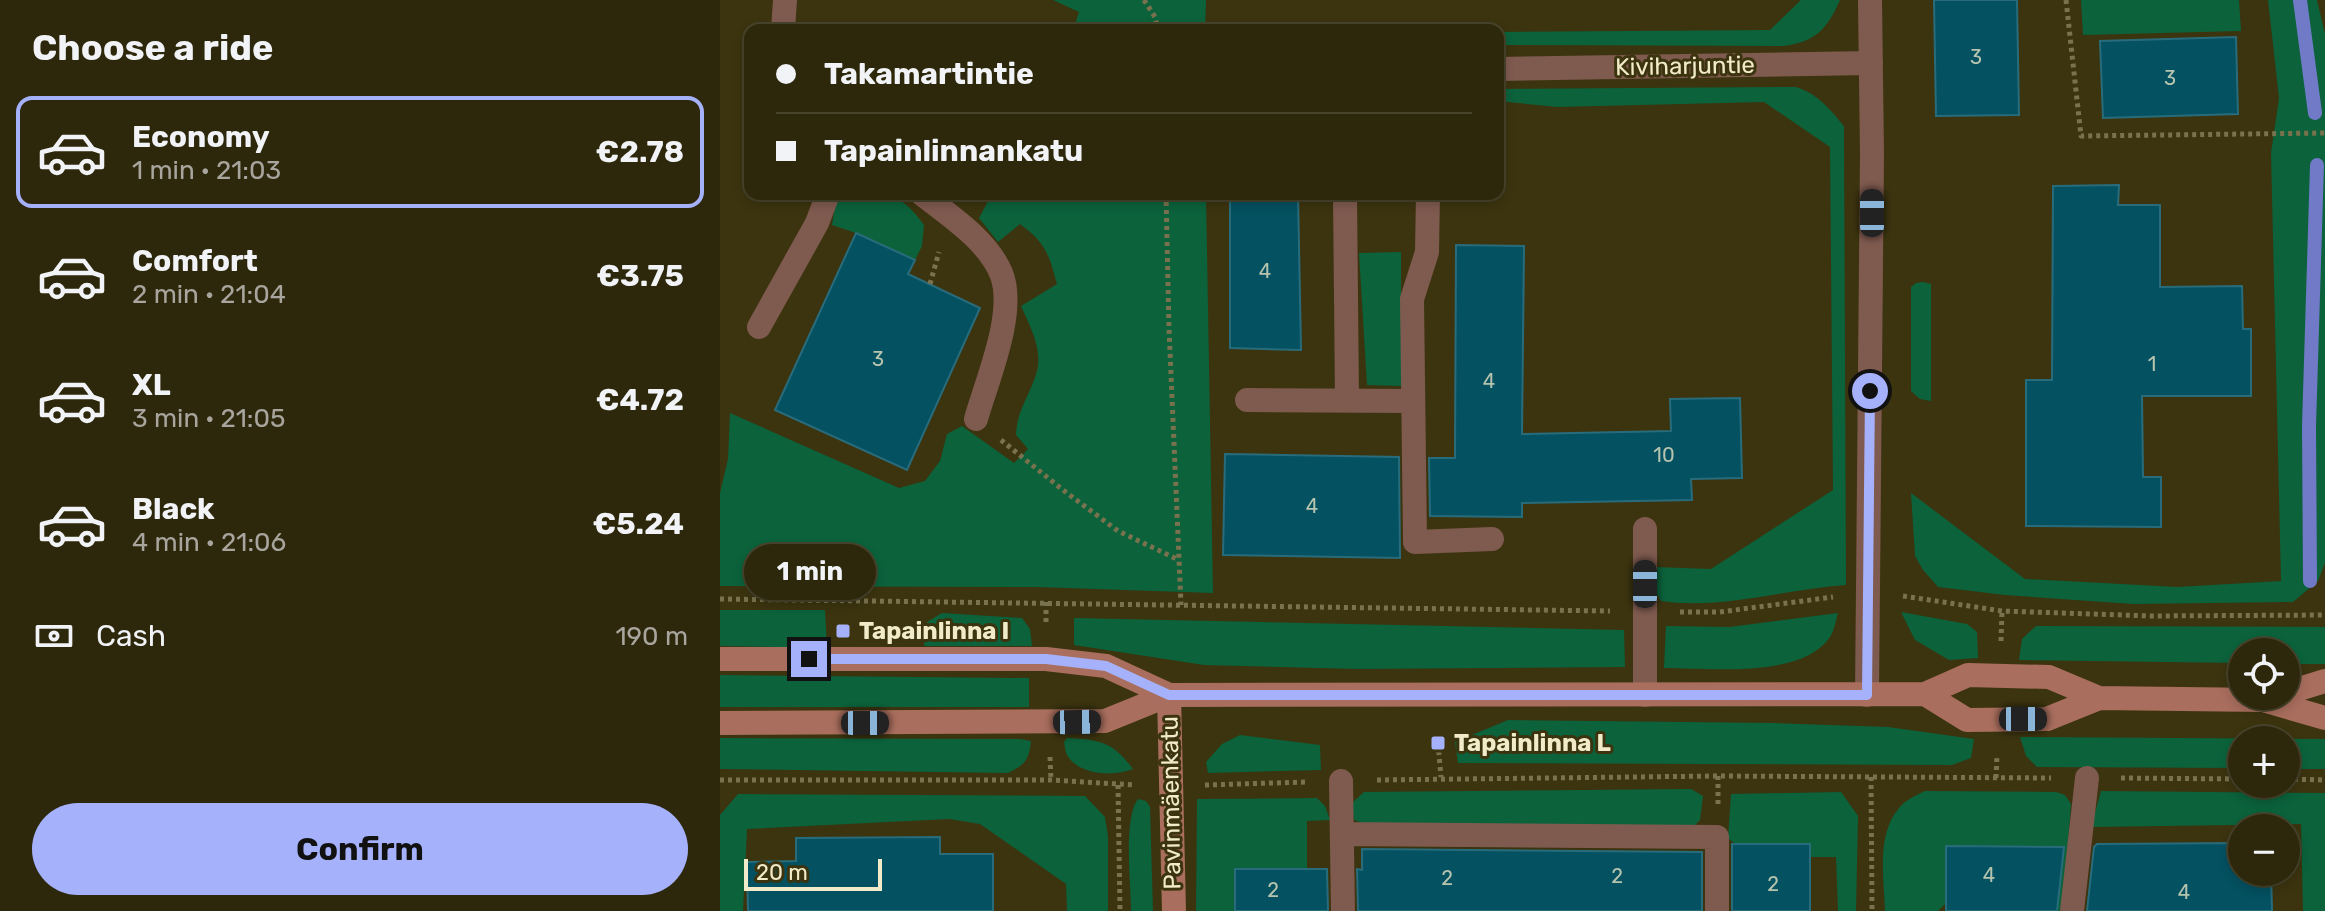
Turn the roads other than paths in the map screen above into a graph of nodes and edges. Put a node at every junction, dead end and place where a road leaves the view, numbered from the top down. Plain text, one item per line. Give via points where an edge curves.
1 (785, 0) edge
2 (1870, 0) edge
3 (783, 24) edge
4 (1871, 63) junction
5 (1504, 69) edge
6 (826, 200) edge
7 (930, 200) edge
8 (1345, 200) edge
9 (1428, 200) edge
10 (759, 327) dead end
11 (1247, 400) dead end
12 (1347, 400) junction
13 (1413, 401) junction
14 (976, 419) road end
15 (1645, 529) dead end
16 (1492, 539) dead end
17 (720, 659) edge
18 (2325, 681) edge
19 (2300, 688) edge
20 (1925, 694) junction
21 (1169, 695) junction
22 (1645, 695) junction
23 (1867, 695) junction
24 (2228, 697) edge
25 (2099, 698) junction
26 (2300, 707) edge
27 (2325, 718) edge
28 (720, 723) edge
29 (2087, 778) road end
30 (1341, 781) road end
31 (1343, 834) junction
32 (1174, 911) edge
33 (1343, 911) edge
34 (1717, 911) edge
35 (2072, 911) edge

1 - 3 street
2 - 4 street
4 - 5 street, Kiviharjuntie
4 - 23 street
6 - 10 street
7 - 14 street via 983,246 1004,285 1006,315
8 - 12 street
9 - 13 street via 1427,252 1412,299
11 - 12 street
12 - 13 street
13 - 16 street via 1415,542
15 - 22 street
17 - 21 street via 1046,659 1106,666
18 - 19 street
20 - 23 street
20 - 25 street via 1968,675 2049,677
20 - 25 street via 1967,720 2047,719
21 - 22 street
21 - 28 street via 1105,721
21 - 32 street, Pavinmäenkatu
22 - 23 street
24 - 25 street
26 - 27 street
29 - 35 street
30 - 31 street
31 - 33 street
31 - 34 street via 1717,837

